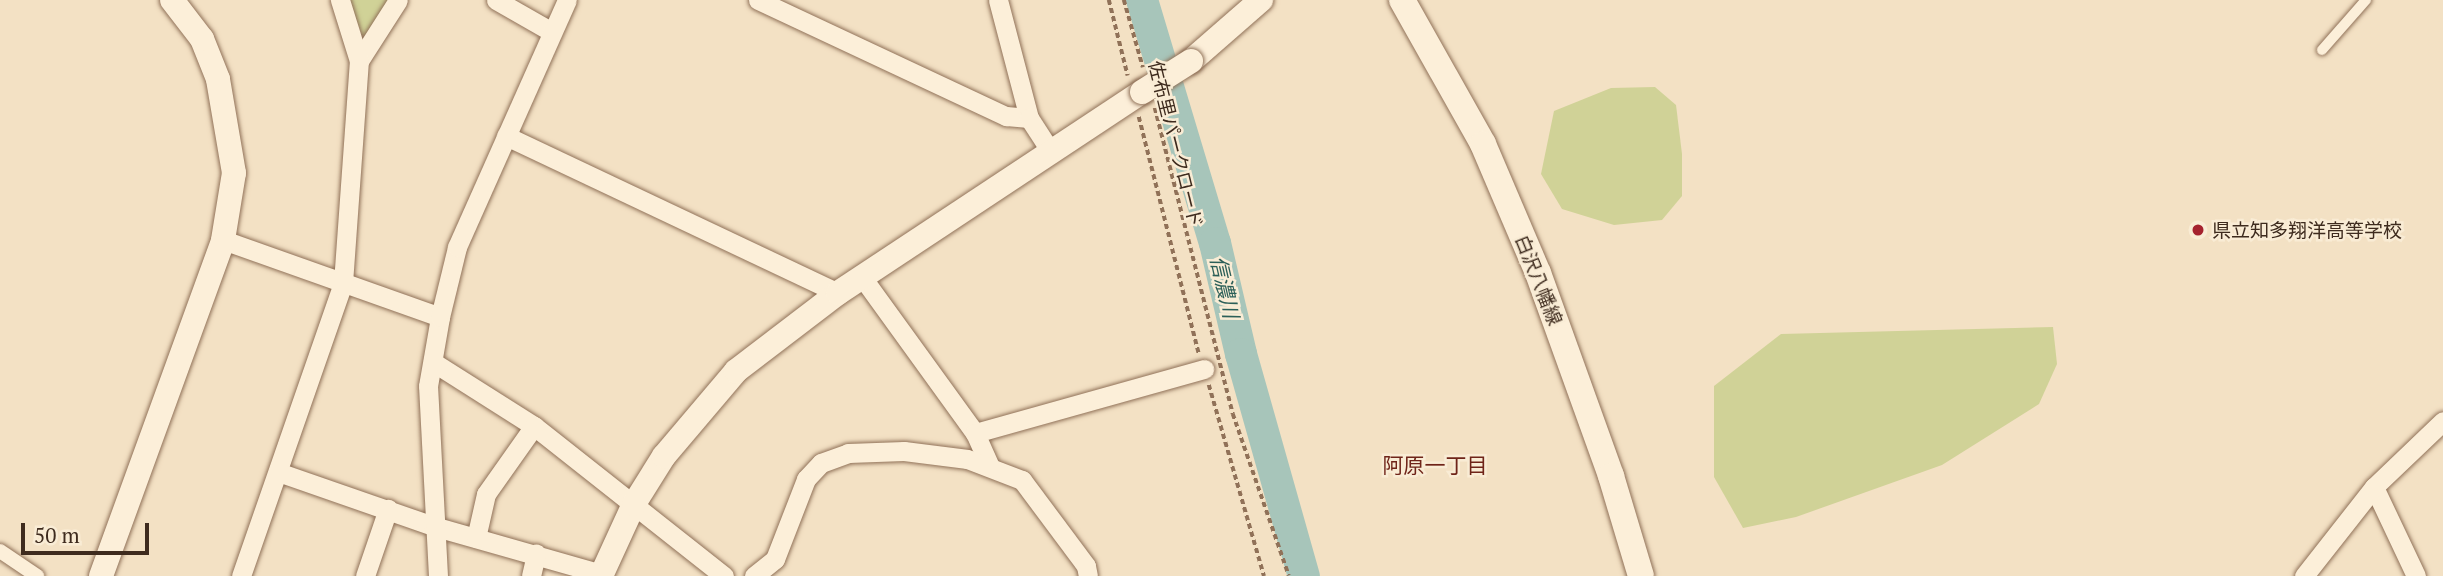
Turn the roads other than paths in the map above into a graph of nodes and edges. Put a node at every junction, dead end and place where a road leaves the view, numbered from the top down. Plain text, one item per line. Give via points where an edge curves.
1 (172, 0) edge
2 (340, 0) edge
3 (398, 0) edge
4 (496, 0) edge
5 (567, 0) edge
6 (758, 0) edge
7 (998, 0) edge
8 (1261, 0) edge
9 (1402, 0) edge
10 (2366, 0) edge
11 (552, 32) junction
12 (2322, 50) dead end
13 (359, 61) junction
14 (1028, 118) junction
15 (506, 136) junction
16 (1050, 150) junction
17 (223, 240) junction
18 (862, 277) junction
19 (343, 283) junction
20 (838, 293) junction
21 (440, 317) junction
22 (433, 362) junction
23 (1204, 369) road end
24 (2443, 421) edge
25 (534, 426) junction
26 (975, 433) junction
27 (990, 466) junction
28 (278, 472) junction
29 (2374, 487) junction
30 (634, 504) junction
31 (388, 509) junction
32 (433, 526) junction
33 (476, 538) junction
34 (0, 551) edge
35 (536, 554) junction
36 (601, 575) edge
37 (37, 576) edge
38 (101, 576) edge
39 (241, 576) edge
40 (365, 576) edge
41 (438, 576) edge
42 (531, 576) edge
43 (724, 576) edge
44 (754, 576) edge
45 (1088, 576) edge
46 (1641, 576) edge
47 (2304, 576) edge
48 (2416, 576) edge

1 - 17 street via 202,39 225,105 234,173
2 - 13 street
3 - 13 street
4 - 11 street
5 - 11 street
6 - 14 street via 1006,116
7 - 14 street
8 - 16 street, bridge via 1191,61
9 - 46 main road, 白沢八幡線 via 1483,144 1538,273 1612,476
10 - 12 lane
11 - 15 street
13 - 19 street
14 - 16 street
15 - 20 street
15 - 21 street via 457,247
16 - 18 street
17 - 19 street
17 - 38 street
18 - 20 street
18 - 26 street
19 - 21 street
19 - 28 street
20 - 30 street via 736,371 664,456
21 - 22 street
22 - 25 street
22 - 32 street via 428,386
23 - 26 street
24 - 29 street
25 - 30 street
25 - 33 street via 486,495
26 - 27 street
27 - 44 street via 904,451 848,453 821,463 806,479 775,559
27 - 45 street via 1022,480 1086,566
28 - 31 street
28 - 39 street
29 - 47 street
29 - 48 street
30 - 36 street
30 - 43 street
31 - 32 street
31 - 40 street
32 - 33 street
32 - 41 street
33 - 35 street
34 - 37 street
35 - 36 street
35 - 42 street

